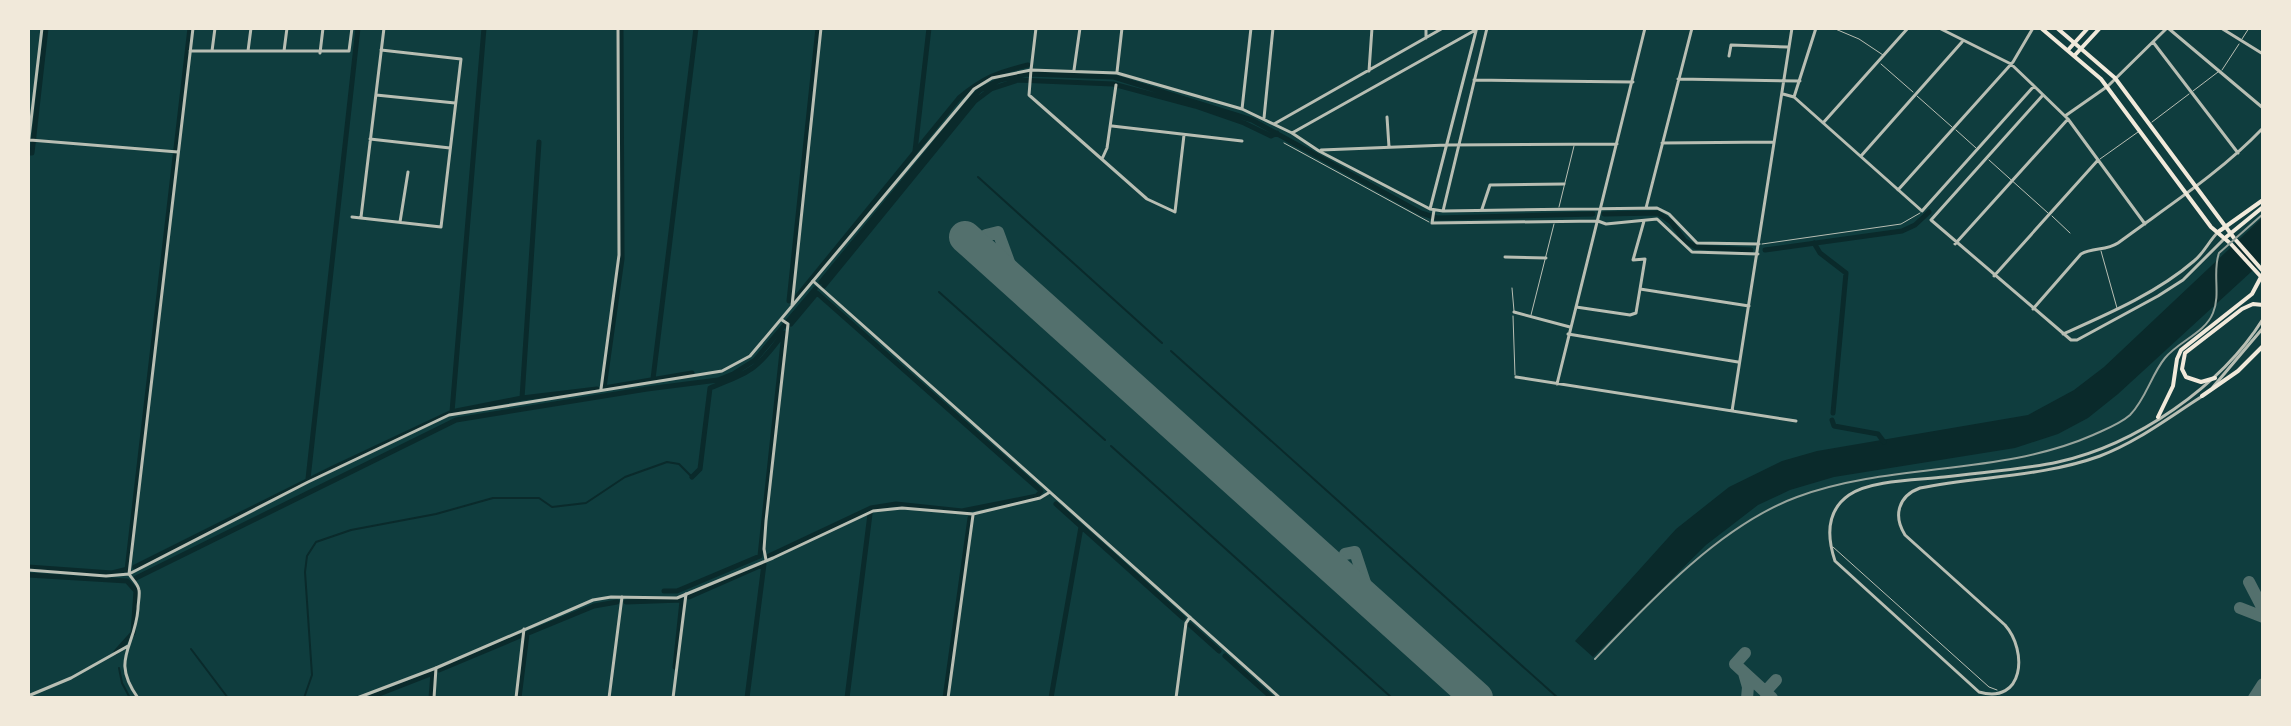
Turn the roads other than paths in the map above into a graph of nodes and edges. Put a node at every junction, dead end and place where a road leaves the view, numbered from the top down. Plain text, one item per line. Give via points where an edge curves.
1 (42, 28) edge
2 (193, 28) edge
3 (215, 28) edge
4 (251, 28) edge
5 (287, 28) edge
6 (323, 28) edge
7 (352, 28) edge
8 (384, 28) edge
9 (618, 28) edge
10 (821, 28) edge
11 (1036, 28) edge
12 (1080, 28) edge
13 (1122, 28) edge
14 (1251, 28) edge
15 (1273, 28) edge
16 (1372, 28) edge
17 (1426, 28) edge
18 (1443, 28) edge
19 (1487, 28) edge
20 (1645, 28) edge
21 (1692, 28) edge
22 (1792, 28) edge
23 (1816, 28) edge
24 (1833, 28) edge
25 (1908, 28) edge
26 (1939, 28) edge
27 (2033, 28) edge
28 (2041, 28) edge
29 (2057, 28) edge
30 (2088, 28) edge
31 (2100, 28) edge
32 (2168, 28) edge
33 (2221, 28) edge
34 (2249, 28) edge
35 (1477, 29) edge
36 (1426, 38) junction
37 (1963, 40) junction
38 (2241, 41) junction
39 (2075, 42) junction
40 (2153, 42) junction
41 (1790, 47) junction
42 (2082, 48) junction
43 (381, 50) junction
44 (2068, 50) junction
45 (190, 51) junction
46 (212, 51) junction
47 (248, 51) junction
48 (284, 51) junction
49 (320, 53) junction
50 (2263, 54) edge
51 (1884, 55) junction
52 (2075, 55) junction
53 (1729, 56) dead end
54 (1878, 61) junction
55 (2011, 64) junction
56 (1074, 70) junction
57 (1031, 71) junction
58 (1369, 71) junction
59 (2219, 72) junction
60 (1117, 74) junction
61 (2115, 78) junction
62 (1678, 79) junction
63 (1785, 79) junction
64 (1474, 80) junction
65 (1800, 81) junction
66 (1633, 82) junction
67 (1116, 85) joint
68 (2034, 86) junction
69 (2108, 86) junction
70 (2191, 93) junction
71 (1783, 94) junction
72 (1915, 94) junction
73 (376, 95) junction
74 (2043, 95) junction
75 (1794, 97) junction
76 (455, 103) junction
77 (2263, 108) edge
78 (1242, 109) junction
79 (1387, 117) dead end
80 (1264, 118) junction
81 (2066, 118) junction
82 (1823, 123) junction
83 (1274, 124) junction
84 (2150, 124) junction
85 (1112, 126) junction
86 (1953, 128) junction
87 (2263, 128) edge
88 (2141, 130) junction
89 (1292, 133) junction
90 (1184, 135) junction
91 (370, 139) junction
92 (30, 140) junction
93 (1242, 141) dead end
94 (1775, 142) junction
95 (1284, 143) dead end
96 (1662, 143) junction
97 (1617, 144) junction
98 (1447, 145) junction
99 (1458, 145) junction
100 (1574, 145) junction
101 (28, 146) edge
102 (1389, 147) junction
103 (451, 148) junction
104 (1978, 150) junction
105 (1319, 151) junction
106 (178, 152) junction
107 (2238, 153) junction
108 (1861, 156) junction
109 (1102, 159) junction
110 (1987, 159) junction
111 (2098, 160) junction
112 (408, 172) dead end
113 (2012, 181) junction
114 (1564, 184) junction
115 (2196, 187) junction
116 (1898, 190) junction
117 (2187, 193) junction
118 (2263, 200) edge
119 (2263, 207) edge
120 (1646, 208) junction
121 (1558, 209) junction
122 (1602, 210) junction
123 (1432, 211) junction
124 (1443, 211) junction
125 (1482, 211) junction
126 (1922, 211) junction
127 (2049, 215) junction
128 (352, 217) dead end
129 (361, 217) junction
130 (1555, 221) junction
131 (1598, 221) junction
132 (1644, 221) junction
133 (400, 222) junction
134 (1432, 222) junction
135 (2145, 224) junction
136 (2224, 226) junction
137 (2218, 232) junction
138 (2070, 233) dead end
139 (2230, 234) junction
140 (2225, 238) junction
141 (2233, 242) junction
142 (1759, 244) junction
143 (1955, 244) junction
144 (2207, 247) junction
145 (2101, 249) junction
146 (2212, 253) junction
147 (1758, 254) junction
148 (1505, 257) dead end
149 (1546, 258) junction
150 (2261, 274) edge
151 (1994, 276) junction
152 (814, 282) junction
153 (1512, 288) dead end
154 (1640, 289) junction
155 (2263, 305) edge
156 (1749, 306) junction
157 (1575, 307) junction
158 (2033, 309) junction
159 (2117, 309) junction
160 (791, 310) junction
161 (1514, 312) junction
162 (1531, 317) junction
163 (2263, 319) edge
164 (784, 321) junction
165 (1570, 327) junction
166 (2263, 328) edge
167 (1568, 334) junction
168 (2063, 334) junction
169 (2263, 346) edge
170 (1740, 362) junction
171 (1516, 377) joint
172 (2215, 378) junction
173 (1557, 384) junction
174 (601, 389) junction
175 (2202, 396) junction
176 (1732, 411) junction
177 (2158, 417) junction
178 (1796, 421) dead end
179 (2016, 468) junction
180 (2017, 474) junction
181 (1050, 492) junction
182 (973, 514) junction
183 (1831, 545) junction
184 (766, 560) junction
185 (28, 570) edge
186 (129, 574) junction
187 (686, 594) junction
188 (622, 597) junction
189 (1190, 617) junction
190 (524, 629) junction
191 (129, 645) junction
192 (436, 668) junction
193 (2003, 691) junction
194 (28, 696) edge
195 (138, 698) edge
196 (357, 698) edge
197 (434, 698) edge
198 (516, 698) edge
199 (609, 698) edge
200 (673, 698) edge
201 (948, 698) edge
202 (1176, 698) edge
203 (1280, 698) edge

1 - 92 street
2 - 45 street
3 - 46 street
4 - 47 street
5 - 48 street
6 - 49 street
7 - 49 street via 349,51
8 - 43 street
9 - 174 street via 619,255
10 - 160 street
11 - 57 street
12 - 56 street
13 - 60 street
14 - 78 street
15 - 80 street
16 - 58 street
17 - 36 street
18 - 36 street
19 - 64 street
20 - 66 street
21 - 62 street
22 - 41 street
23 - 65 street
24 - 51 lane
25 - 51 street
26 - 37 street
27 - 55 street
28 - 44 main road
29 - 39 main road
30 - 39 main road
31 - 42 main road
32 - 40 street
32 - 59 street
33 - 38 street
34 - 38 lane
35 - 89 street
35 - 98 street
36 - 58 street
37 - 55 street
37 - 72 street
38 - 50 street
38 - 59 lane
39 - 42 main road
39 - 44 main road
40 - 61 street
40 - 70 street
41 - 53 street via 1731,45
41 - 63 street
42 - 52 main road
42 - 61 main road
43 - 73 street
43 - 76 street via 461,59
44 - 52 main road
45 - 46 street
45 - 106 street
46 - 47 street
47 - 48 street
48 - 49 street
51 - 54 street
52 - 69 main road
54 - 72 lane
54 - 82 street
55 - 68 street
55 - 86 street
56 - 57 street
56 - 60 street
57 - 109 street via 1029,95
57 - 152 street via 992,78 974,89
58 - 83 street
59 - 70 lane
59 - 77 street
60 - 67 lane
60 - 78 street
61 - 69 street
61 - 84 main road
62 - 63 street
62 - 96 street
63 - 65 street
63 - 71 street
64 - 66 street
64 - 99 street
65 - 75 street
66 - 97 street
67 - 85 street
68 - 74 street
68 - 104 street
69 - 81 street
69 - 88 main road
70 - 84 lane
70 - 107 street
71 - 75 street
71 - 94 street
72 - 86 lane
72 - 108 street
73 - 76 street
73 - 91 street
74 - 81 street
74 - 110 street
75 - 82 street
76 - 103 street
78 - 80 street
79 - 102 street
80 - 83 street
81 - 111 street
81 - 113 street
82 - 108 street
83 - 89 street
84 - 115 main road
85 - 90 street
85 - 109 street
86 - 104 lane
86 - 116 street
87 - 107 street
88 - 111 lane
88 - 117 main road
89 - 105 street
90 - 93 street
90 - 109 street via 1175,212 1147,199
91 - 103 street
91 - 129 street
92 - 101 street
92 - 106 street
94 - 96 street
94 - 142 street
95 - 134 lane
96 - 120 street
97 - 100 street
97 - 122 street
98 - 99 street
98 - 102 street
98 - 123 street
99 - 100 street
99 - 124 street
100 - 114 lane
102 - 105 street
103 - 133 street via 441,227
104 - 126 street
105 - 123 street
106 - 186 street
107 - 115 street
108 - 116 street
110 - 113 lane
110 - 143 street via 1931,220
111 - 127 street
111 - 135 street
112 - 133 street
113 - 127 lane
113 - 143 street
114 - 121 lane
114 - 125 street via 1490,185
115 - 117 street
115 - 136 main road
116 - 126 street
117 - 135 street
117 - 137 main road
118 - 136 main road
119 - 139 main road
120 - 122 street
120 - 142 street via 1665,211 1697,243
121 - 122 street
121 - 125 street
122 - 131 street
123 - 124 street
123 - 134 street
124 - 125 street
126 - 142 lane via 1901,224
127 - 138 lane
127 - 151 street
128 - 129 street
129 - 133 street
130 - 131 street
130 - 134 street
130 - 149 lane
131 - 132 street
131 - 157 street
132 - 147 street via 1657,219 1692,252
132 - 154 street via 1633,260 1645,259
135 - 145 street
136 - 137 main road
136 - 139 main road
137 - 140 main road
137 - 144 street
139 - 140 main road
139 - 141 main road
140 - 141 main road
140 - 146 street
141 - 150 main road
142 - 147 street
143 - 151 street
144 - 146 street
144 - 159 street via 2182,270
145 - 158 street via 2081,254
145 - 159 lane
146 - 168 street via 2158,296 2073,341
147 - 156 street
148 - 149 street
149 - 162 lane
150 - 177 main road via 2252,294 2181,350 2173,386
151 - 158 street
152 - 160 street
152 - 181 street
153 - 161 lane
154 - 156 street
154 - 157 street via 1634,314
155 - 172 main road via 2242,309 2185,353 2186,377 2201,382
156 - 170 street
157 - 165 street
158 - 168 street
159 - 168 street
160 - 164 street
161 - 162 street
161 - 171 lane
162 - 165 street
163 - 172 street
164 - 174 street via 732,368
164 - 184 street
165 - 167 street
166 - 175 street
167 - 170 street
167 - 173 street
169 - 175 main road
170 - 176 street
171 - 173 street
172 - 177 street
173 - 176 street
174 - 186 street via 449,415
175 - 180 street via 2104,454
176 - 178 street
177 - 179 street via 2088,453
179 - 180 street
179 - 183 street via 1858,490 1835,509
180 - 193 street via 1920,488 1908,493 1898,511 1905,535 2013,635 2019,672
181 - 182 street
181 - 189 street
182 - 184 street via 873,511
182 - 201 street
183 - 193 lane via 1989,687
183 - 193 street via 1840,568 1979,692
184 - 187 street
185 - 186 street
186 - 191 street via 139,591 137,626
187 - 188 street
187 - 200 street
188 - 190 street via 593,600
188 - 199 street
189 - 202 street
189 - 203 street
190 - 192 street
190 - 198 street
191 - 194 street
191 - 195 street via 123,664
192 - 196 street
192 - 197 street

